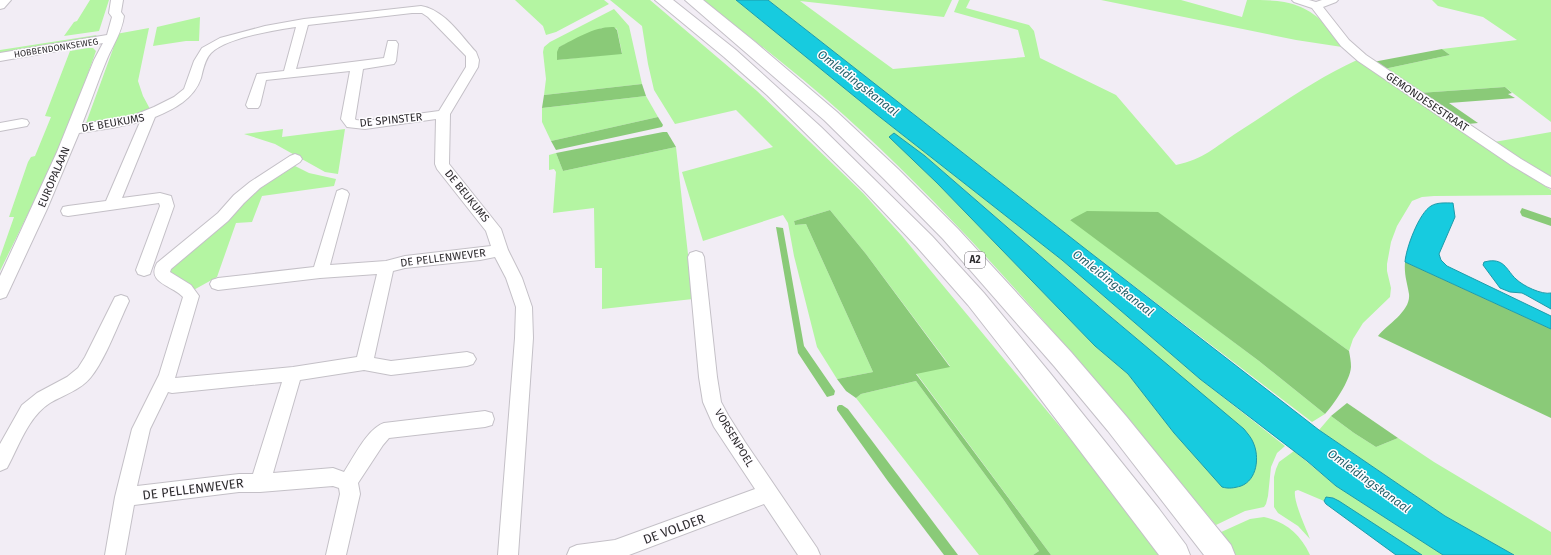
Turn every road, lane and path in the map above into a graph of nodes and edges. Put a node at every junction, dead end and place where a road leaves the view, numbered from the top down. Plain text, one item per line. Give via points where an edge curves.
1 (5, 0) edge
2 (663, 0) edge
3 (693, 0) edge
4 (1298, 0) edge
5 (1332, 0) edge
6 (117, 4) edge
7 (0, 6) edge
8 (1316, 6) junction
9 (303, 23) junction
10 (107, 39) junction
11 (392, 44) dead end
12 (0, 57) edge
13 (358, 66) junction
14 (289, 74) junction
15 (253, 105) dead end
16 (443, 114) junction
17 (149, 116) junction
18 (22, 123) dead end
19 (0, 127) edge
20 (75, 129) junction
21 (295, 160) dead end
22 (1551, 183) edge
23 (342, 194) dead end
24 (112, 204) junction
25 (68, 211) dead end
26 (500, 250) junction
27 (696, 257) dead end
28 (386, 267) junction
29 (144, 270) dead end
30 (320, 272) junction
31 (218, 284) dead end
32 (0, 293) edge
33 (121, 301) dead end
34 (467, 359) dead end
35 (364, 364) junction
36 (293, 374) junction
37 (172, 386) dead end
38 (485, 419) dead end
39 (0, 462) edge
40 (348, 482) junction
41 (260, 483) junction
42 (768, 493) junction
43 (125, 497) junction
44 (115, 555) edge
45 (336, 555) edge
46 (508, 555) edge
47 (577, 555) edge
48 (810, 555) edge
49 (1176, 555) edge
50 (1221, 555) edge

1 - 7 street
2 - 49 highway, A2 via 698,26 777,96 864,178 924,241 975,299
3 - 50 highway, A2 via 833,118 948,231 1054,349
4 - 8 street
5 - 8 street
6 - 10 street, EUROPALAAN via 117,23
8 - 22 street, GEMONDESESTRAAT via 1345,43 1362,58
9 - 14 street
9 - 16 street, DE BEUKUMS via 418,9 430,13 471,54 473,60 472,68
9 - 17 street, DE BEUKUMS via 273,27 228,39 211,47 202,55 190,89 180,98
10 - 12 street, HOBBENDONKSEWEG
10 - 20 street, EUROPALAAN
11 - 13 street via 390,61
13 - 14 street
13 - 16 street, DE SPINSTER via 348,119 352,124 371,124
14 - 15 street via 261,78
16 - 26 street, DE BEUKUMS via 444,169 487,221
17 - 20 street, DE BEUKUMS
17 - 24 street
18 - 19 street
20 - 32 street, EUROPALAAN
21 - 43 street, DE PELLENWEVER via 255,185 223,217 163,267 162,275 191,296 168,375 141,429
23 - 30 street
24 - 25 street
24 - 29 street via 160,198 166,200 167,206
26 - 28 street, DE PELLENWEVER via 405,262
26 - 46 street, DE BEUKUMS via 512,272 524,307
27 - 42 street, VORSENPOEL via 712,402
28 - 30 street, DE PELLENWEVER
28 - 35 street, DE PELLENWEVER
30 - 31 street, DE PELLENWEVER
33 - 39 street via 84,373 28,410
34 - 35 street via 391,368
35 - 36 street
36 - 37 street
36 - 41 street
38 - 40 street via 384,431
40 - 41 street, DE PELLENWEVER via 333,477
40 - 45 street via 350,494
41 - 43 street, DE PELLENWEVER via 239,483
42 - 47 street, DE VOLDER via 615,550
42 - 48 street, VORSENPOEL
43 - 44 street, DE PELLENWEVER

